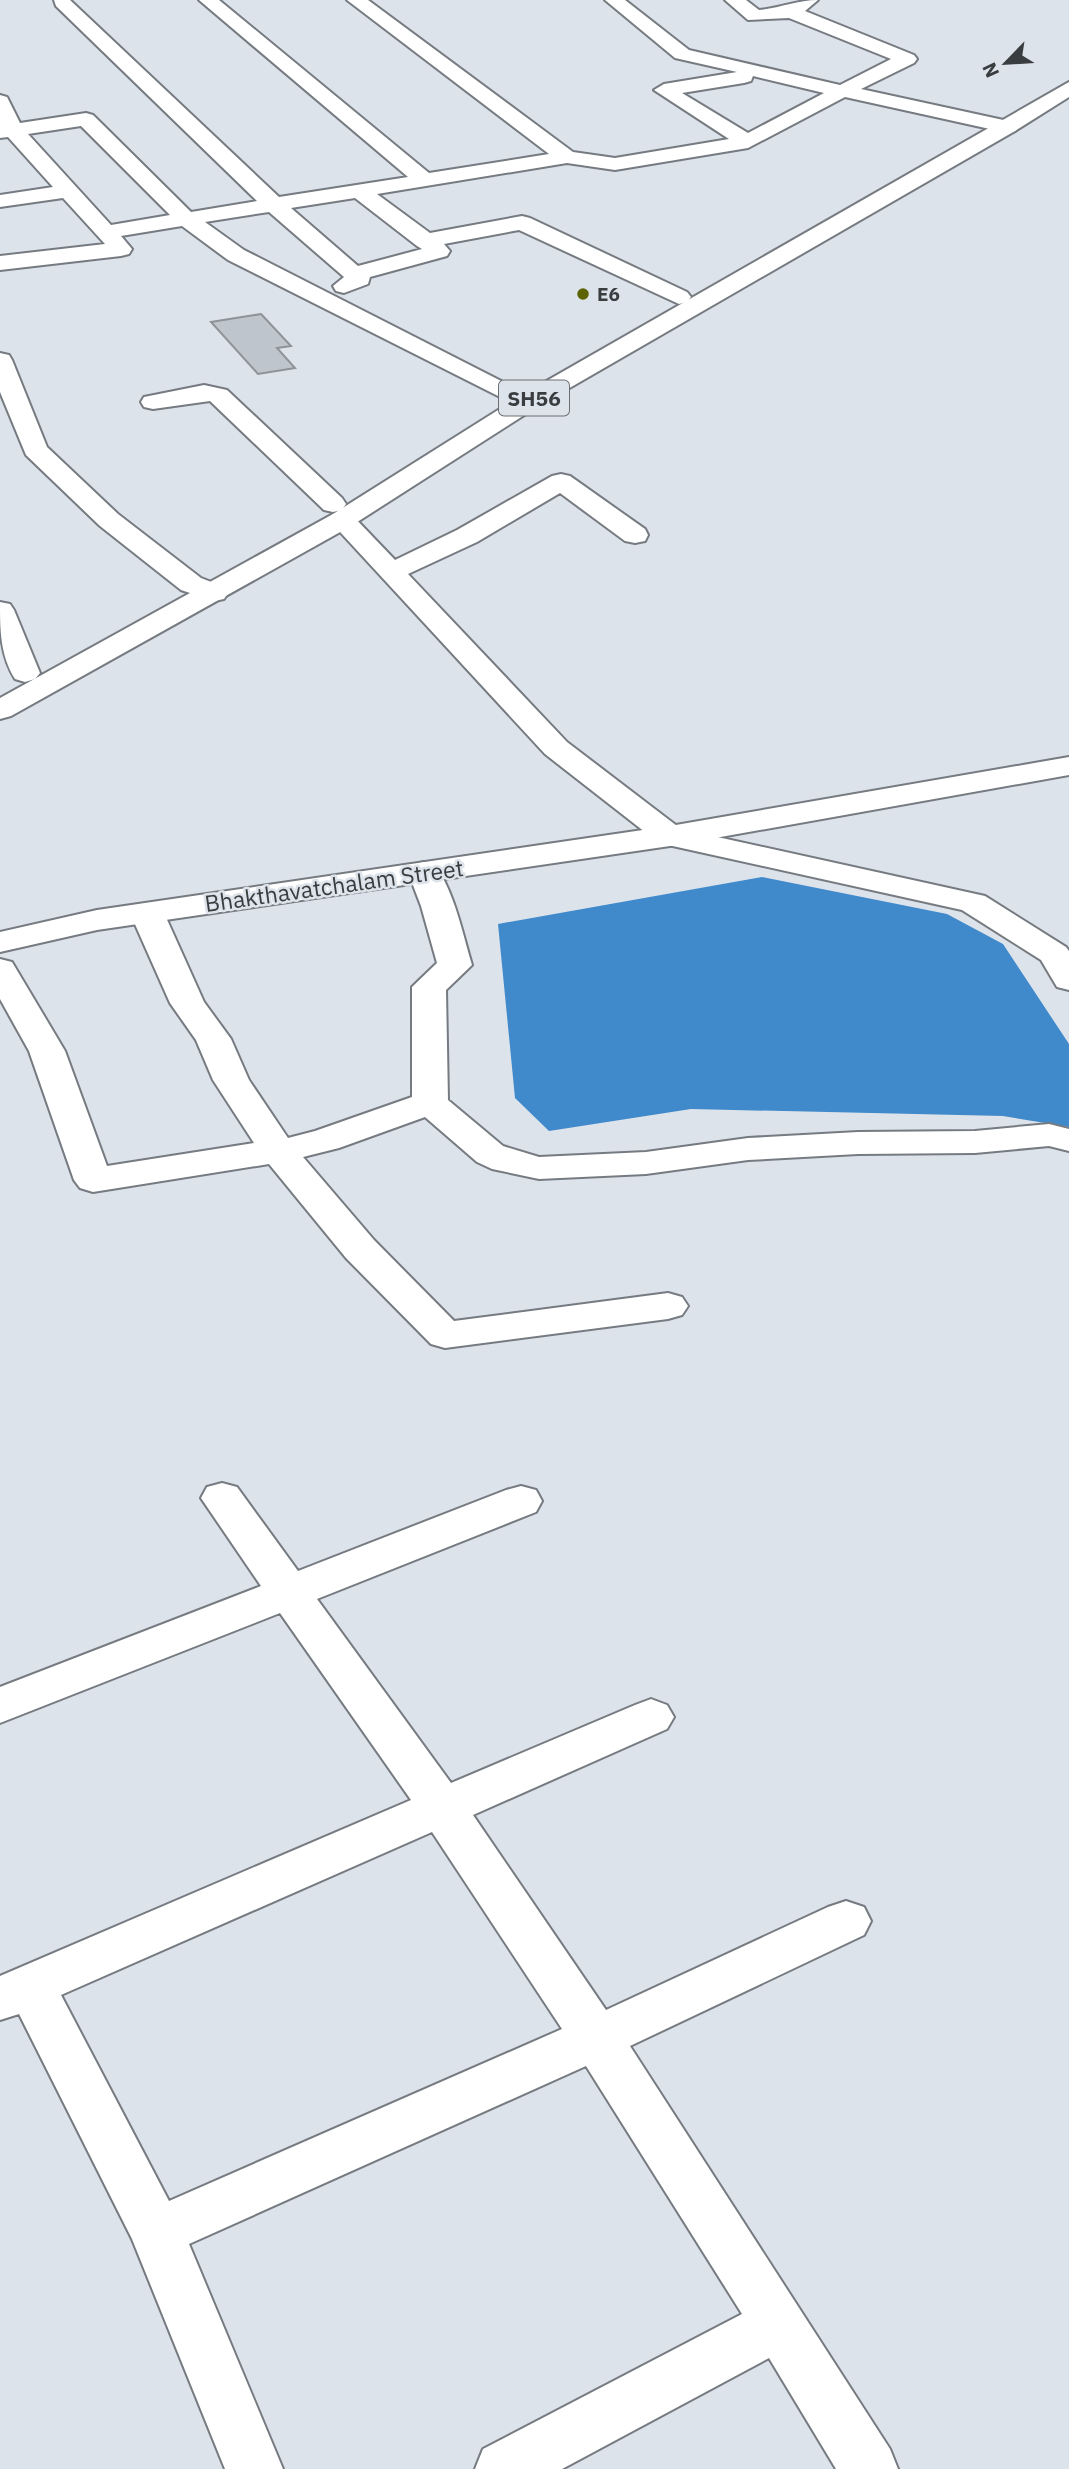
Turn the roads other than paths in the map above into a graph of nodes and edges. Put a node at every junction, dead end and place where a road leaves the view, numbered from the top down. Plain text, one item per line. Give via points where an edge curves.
1 (208, 0) edge
2 (356, 0) edge
3 (614, 0) edge
4 (734, 0) edge
5 (809, 0) edge
6 (62, 2) dead end
7 (791, 12) junction
8 (1069, 70) edge
9 (765, 74) junction
10 (842, 91) junction
11 (1064, 94) edge
12 (0, 101) edge
13 (998, 125) junction
14 (7, 131) edge
15 (748, 142) junction
16 (567, 157) junction
17 (425, 180) junction
18 (68, 191) junction
19 (359, 191) junction
20 (0, 201) edge
21 (274, 205) junction
22 (558, 217) dead end
23 (186, 219) junction
24 (523, 223) junction
25 (106, 232) junction
26 (425, 241) junction
27 (0, 263) edge
28 (354, 274) junction
29 (320, 296) junction
30 (679, 297) junction
31 (0, 360) edge
32 (508, 394) junction
33 (153, 402) dead end
34 (337, 512) junction
35 (635, 535) dead end
36 (391, 572) junction
37 (202, 589) junction
38 (0, 610) edge
39 (25, 673) junction
40 (0, 686) edge
41 (0, 710) edge
42 (1069, 766) edge
43 (670, 836) junction
44 (424, 872) junction
45 (147, 912) junction
46 (0, 942) edge
47 (1064, 963) edge
48 (0, 969) edge
49 (430, 1102) junction
50 (1069, 1140) edge
51 (278, 1151) junction
52 (668, 1306) dead end
53 (222, 1499) dead end
54 (522, 1501) dead end
55 (289, 1593) junction
56 (0, 1706) edge
57 (651, 1717) dead end
58 (442, 1808) junction
59 (846, 1921) dead end
60 (15, 1992) edge
61 (596, 2038) junction
62 (157, 2232) junction
63 (779, 2323) junction
64 (254, 2469) edge
65 (504, 2469) edge
66 (869, 2469) edge

1 - 17 street
2 - 16 street
3 - 9 street via 682,54
4 - 7 street via 755,16
5 - 7 street
6 - 21 street
7 - 10 street via 907,59
8 - 13 street, SH56
9 - 10 street
9 - 15 street via 664,90
10 - 13 street
10 - 15 street
11 - 13 street, SH56
12 - 14 street
13 - 30 street, SH56
13 - 34 street, SH56
14 - 18 street
14 - 23 street via 86,119
15 - 16 street via 615,164
16 - 17 street
17 - 19 street
18 - 20 street
18 - 25 street
19 - 21 street
19 - 26 street
21 - 23 street
21 - 28 street
22 - 24 street
23 - 25 street
23 - 29 street via 236,256
24 - 26 street
24 - 30 street
25 - 27 street via 121,248
26 - 28 street via 439,251
28 - 29 street via 360,279
29 - 32 street
30 - 32 street, SH56
31 - 37 street via 35,450 108,520
32 - 34 street, SH56
33 - 34 street via 204,392 218,395
34 - 36 street
34 - 37 street, SH56
35 - 36 street via 561,482 467,536
36 - 43 street via 556,748
37 - 39 street, SH56
37 - 41 street, SH56
38 - 39 street
39 - 40 street, SH56
42 - 43 street, Bhakthavatchalam Street
43 - 44 street, Bhakthavatchalam Street
43 - 47 street via 973,903
44 - 45 street, Bhakthavatchalam Street
44 - 49 street via 455,965 429,987
45 - 46 street, Bhakthavatchalam Street
45 - 51 street via 187,1003
48 - 51 street via 47,1051 93,1180
49 - 50 street via 490,1154 539,1168 646,1163 748,1149 975,1142 1049,1135
49 - 51 street via 326,1140
51 - 52 street via 360,1249 445,1335
53 - 55 street
54 - 55 street
55 - 56 street
55 - 58 street
57 - 58 street
58 - 60 street
58 - 61 street
59 - 61 street
60 - 62 street
61 - 62 street
61 - 63 street
62 - 64 street
63 - 65 street
63 - 66 street

